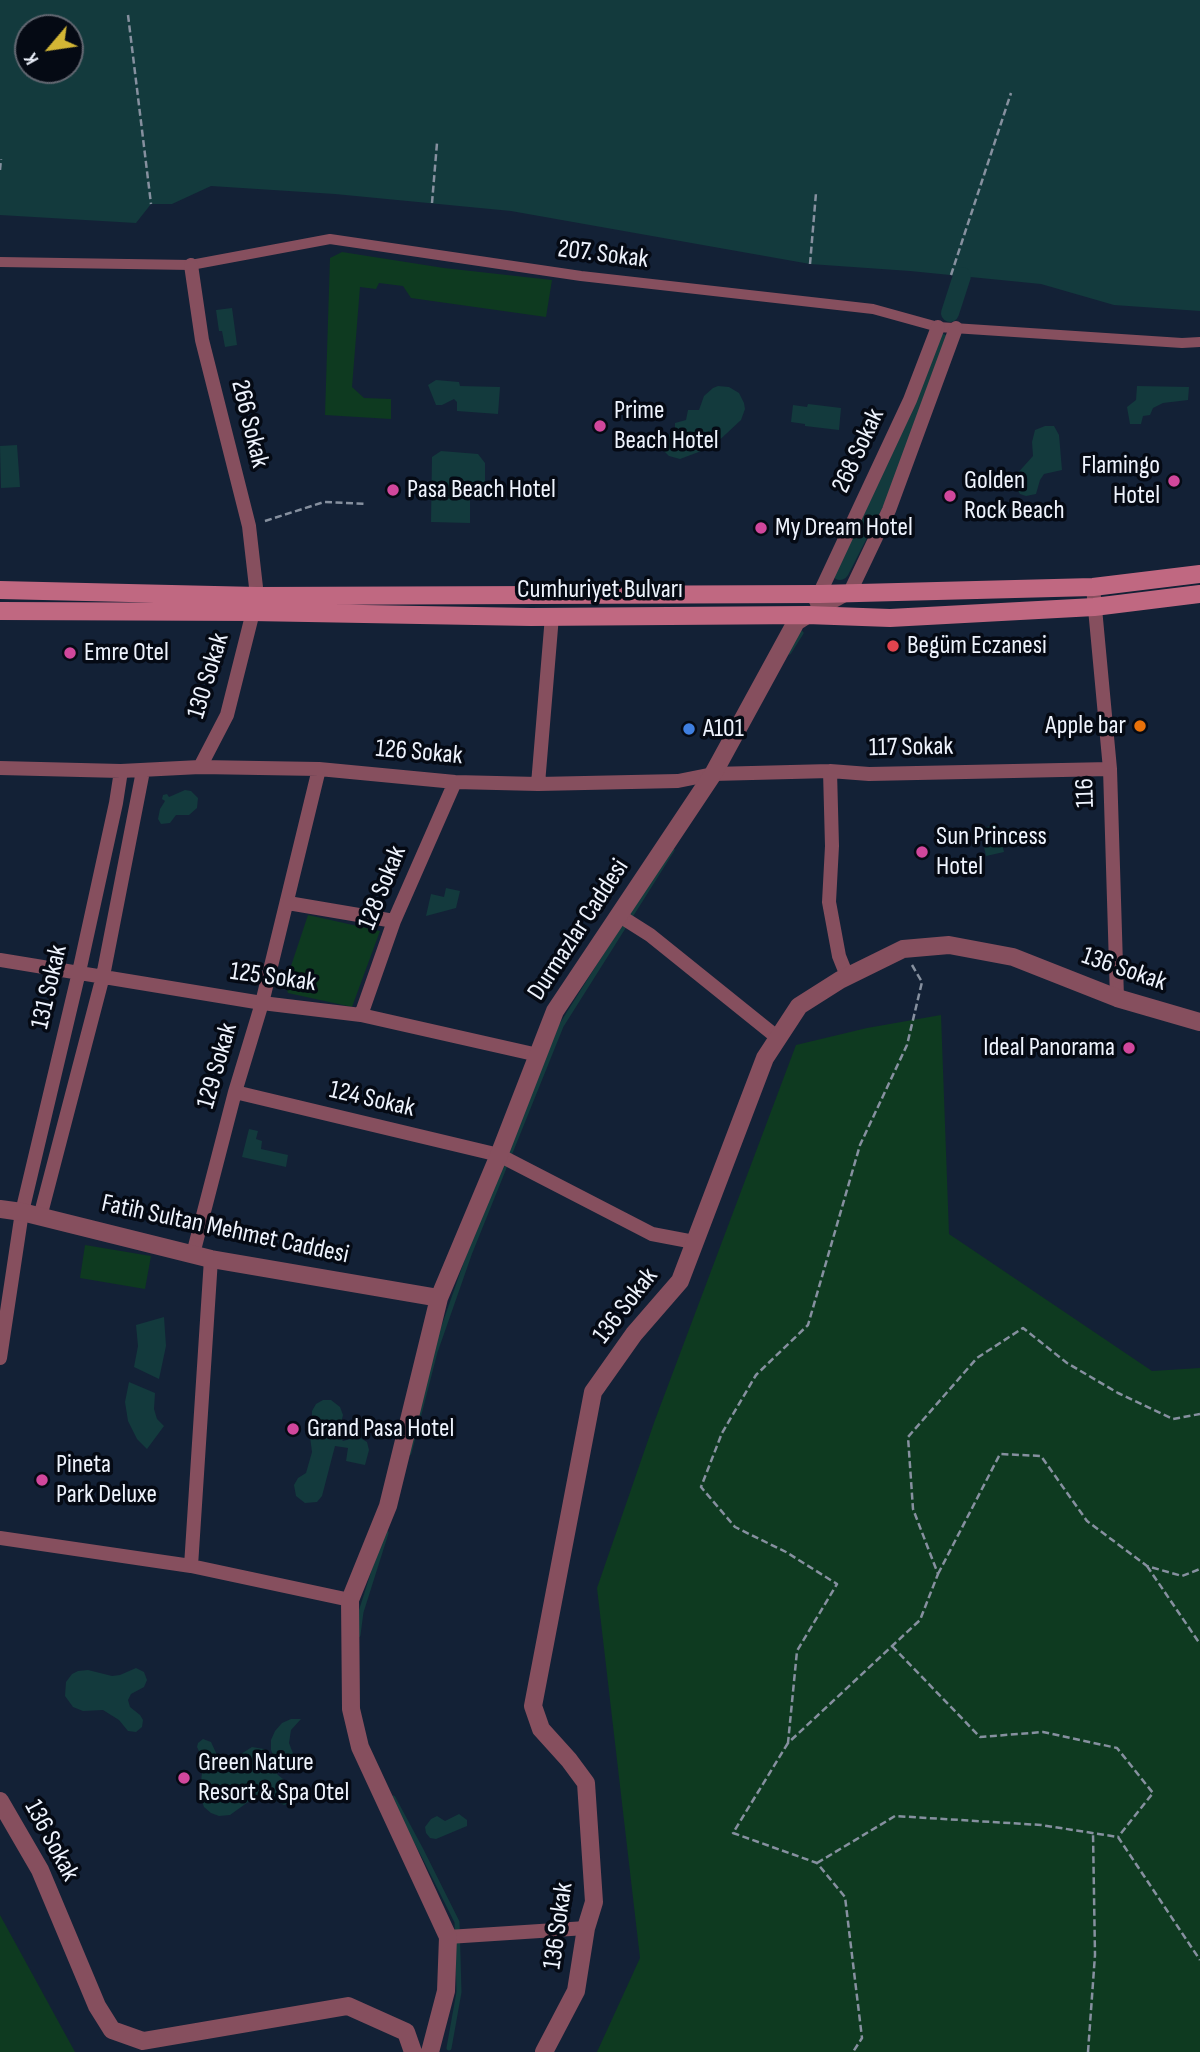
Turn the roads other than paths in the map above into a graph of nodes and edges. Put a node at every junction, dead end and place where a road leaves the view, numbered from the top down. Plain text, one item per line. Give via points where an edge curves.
1 (0, 262) edge
2 (191, 265) junction
3 (938, 327) junction
4 (956, 328) junction
5 (1200, 342) edge
6 (1200, 574) edge
7 (1093, 587) junction
8 (0, 590) edge
9 (850, 592) junction
10 (820, 594) junction
11 (1200, 594) edge
12 (528, 596) junction
13 (254, 604) junction
14 (1094, 607) junction
15 (0, 611) edge
16 (807, 615) junction
17 (552, 616) junction
18 (531, 617) junction
19 (200, 767) junction
20 (0, 768) edge
21 (319, 769) junction
22 (1110, 769) junction
23 (121, 771) junction
24 (143, 771) junction
25 (830, 771) junction
26 (713, 774) junction
27 (455, 782) junction
28 (538, 784) junction
29 (288, 904) junction
30 (620, 916) junction
31 (394, 921) junction
32 (0, 960) edge
33 (79, 972) junction
34 (103, 976) junction
35 (847, 976) junction
36 (1117, 998) junction
37 (262, 1003) junction
38 (361, 1015) junction
39 (1200, 1022) edge
40 (778, 1038) junction
41 (538, 1055) junction
42 (235, 1092) junction
43 (499, 1155) junction
44 (0, 1209) edge
45 (22, 1212) junction
46 (40, 1217) junction
47 (694, 1242) junction
48 (193, 1254) junction
49 (211, 1259) junction
50 (439, 1298) junction
51 (0, 1358) edge
52 (0, 1538) edge
53 (191, 1566) junction
54 (350, 1600) junction
55 (0, 1801) edge
56 (586, 1928) junction
57 (448, 1937) junction
58 (427, 2051) edge
59 (413, 2052) edge
60 (544, 2052) edge

1 - 2 street, 207. Sokak
2 - 3 street, 207. Sokak via 330,239 581,276 873,309
2 - 13 street, 266 Sokak via 202,340 250,526
3 - 4 street, 207. Sokak
3 - 10 street, 268 Sokak via 910,400
4 - 5 street, 207. Sokak
4 - 9 street via 889,510
6 - 7 main road, Cumhuriyet Bulvarı
7 - 9 main road, Cumhuriyet Bulvarı
7 - 14 street, 116
8 - 13 main road, Cumhuriyet Bulvarı via 96,590
9 - 10 main road, Cumhuriyet Bulvarı
9 - 16 street
10 - 12 main road, Cumhuriyet Bulvarı
10 - 16 street, 268 Sokak
11 - 14 main road, Cumhuriyet Bulvarı
12 - 13 main road, Cumhuriyet Bulvarı
12 - 18 main road
13 - 15 main road, Cumhuriyet Bulvarı
13 - 18 main road, Cumhuriyet Bulvarı
13 - 19 street, 130 Sokak via 227,715
14 - 16 main road, Cumhuriyet Bulvarı via 890,618
14 - 22 street, 116
16 - 17 main road, Cumhuriyet Bulvarı
16 - 26 street, Durmazlar Caddesi via 796,622
17 - 18 main road, Cumhuriyet Bulvarı
17 - 28 street
19 - 21 street, 126 Sokak
19 - 24 street, 126 Sokak
20 - 23 street, 126 Sokak
21 - 27 street, 126 Sokak
21 - 29 street, 129 Sokak
22 - 25 street, 117 Sokak
22 - 36 street, 116
23 - 24 street, 126 Sokak
23 - 33 street, 131 Sokak
24 - 34 street
25 - 26 street, 117 Sokak
25 - 35 street via 829,902
26 - 28 street, 126 Sokak via 678,781
26 - 30 street, Durmazlar Caddesi
27 - 28 street, 126 Sokak
27 - 31 street, 128 Sokak
29 - 31 street
29 - 37 street, 129 Sokak
30 - 40 street
30 - 41 street, Durmazlar Caddesi via 555,1011
31 - 38 street, 128 Sokak
32 - 33 street, 125 Sokak
33 - 34 street, 125 Sokak
33 - 45 street, 131 Sokak
34 - 37 street, 125 Sokak
34 - 46 street
35 - 36 street, 136 Sokak via 904,949 949,945 1013,957
35 - 40 street, 136 Sokak via 799,1006
36 - 39 street, 136 Sokak
37 - 38 street, 125 Sokak
37 - 42 street, 129 Sokak
38 - 41 street, 125 Sokak
40 - 47 street, 136 Sokak via 765,1058
41 - 43 street, Durmazlar Caddesi
42 - 43 street, 124 Sokak
42 - 48 street, 129 Sokak
43 - 47 street, 124 Sokak via 652,1234
43 - 50 street, Durmazlar Caddesi
44 - 45 street, Fatih Sultan Mehmet Caddesi
45 - 46 street, Fatih Sultan Mehmet Caddesi
45 - 51 street, 131 Sokak
46 - 48 street, Fatih Sultan Mehmet Caddesi
47 - 56 street, 136 Sokak via 680,1282 634,1334 593,1392 533,1706 541,1729 586,1783 594,1902
48 - 49 street, Fatih Sultan Mehmet Caddesi
49 - 50 street, Fatih Sultan Mehmet Caddesi
49 - 53 street
50 - 54 street, Durmazlar Caddesi via 388,1506
52 - 53 street
53 - 54 street
54 - 57 street via 351,1709 360,1747
55 - 59 street, 136 Sokak via 40,1870 97,2006 112,2030 143,2041 348,2006 406,2032
56 - 57 street
56 - 60 street, 136 Sokak via 576,1991
57 - 58 street via 446,1991

